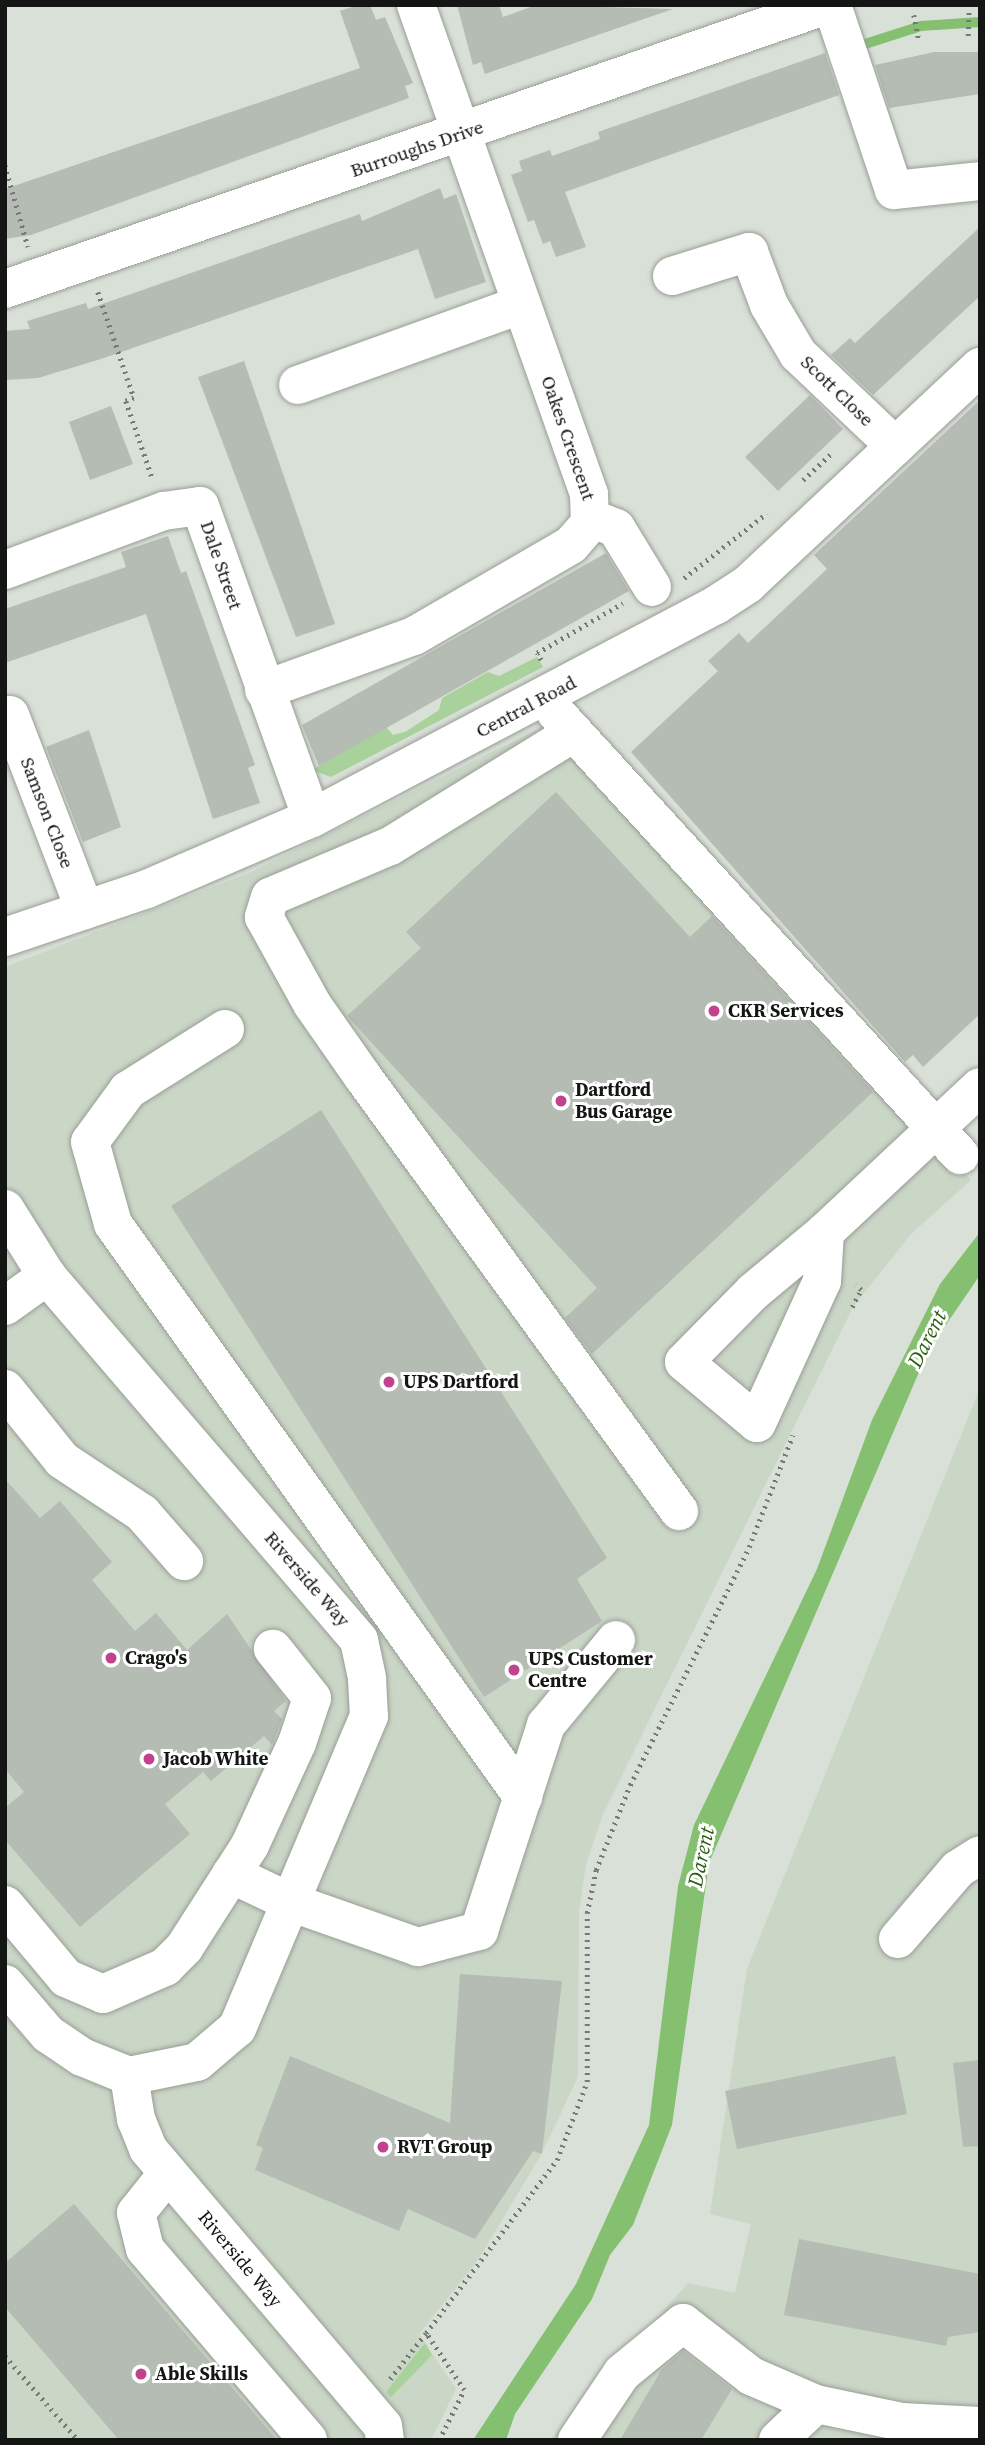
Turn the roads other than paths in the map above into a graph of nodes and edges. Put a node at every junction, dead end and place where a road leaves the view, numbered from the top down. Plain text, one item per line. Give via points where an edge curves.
1 (416, 5) edge
2 (830, 5) edge
3 (740, 20) edge
4 (464, 132) junction
5 (980, 181) edge
6 (672, 276) dead end
7 (5, 289) edge
8 (520, 304) junction
9 (980, 368) edge
10 (298, 385) dead end
11 (895, 446) junction
12 (591, 517) junction
13 (5, 570) edge
14 (652, 587) dead end
15 (264, 690) junction
16 (545, 697) junction
17 (10, 715) dead end
18 (570, 735) junction
19 (421, 761) junction
20 (445, 811) junction
21 (312, 818) junction
22 (85, 910) junction
23 (5, 937) edge
24 (225, 1029) dead end
25 (980, 1087) edge
26 (947, 1142) junction
27 (5, 1209) edge
28 (825, 1232) junction
29 (47, 1276) junction
30 (5, 1306) edge
31 (5, 1390) edge
32 (679, 1511) dead end
33 (184, 1561) dead end
34 (616, 1640) dead end
35 (273, 1649) dead end
36 (523, 1797) junction
37 (980, 1855) edge
38 (231, 1874) junction
39 (290, 1902) junction
40 (5, 1905) edge
41 (898, 1939) dead end
42 (5, 1984) edge
43 (129, 2076) junction
44 (168, 2173) junction
45 (816, 2404) junction
46 (378, 2425) edge
47 (980, 2426) edge
48 (308, 2440) edge
49 (577, 2440) edge
50 (778, 2440) edge

1 - 4 street, Oakes Crescent
2 - 3 street, Burroughs Drive
2 - 5 street via 894,190
3 - 4 street, Burroughs Drive
4 - 7 street, Burroughs Drive
4 - 8 street, Oakes Crescent
6 - 11 street, Scott Close via 748,251 769,305 798,354
8 - 10 street
8 - 12 street, Oakes Crescent via 589,494
9 - 11 street, Central Road
11 - 16 street, Central Road via 748,584
12 - 14 street via 616,528
12 - 15 street, Oakes Crescent via 570,545 414,636
13 - 15 street, Dale Street via 164,511 200,506
15 - 21 street, Dale Street
16 - 18 street
16 - 19 street, Central Road
17 - 22 street, Samson Close
18 - 20 street
18 - 26 street
19 - 20 street
19 - 21 street, Central Road
20 - 32 street via 390,846 270,897 264,917 334,1035
21 - 22 street, Central Road
22 - 23 street, Central Road
24 - 36 street via 128,1090 90,1142 113,1224
25 - 26 street
26 - 28 street
27 - 29 street, Riverside Way
28 - 28 street via 822,1281 757,1423 684,1362 752,1292
29 - 30 street
29 - 39 street, Riverside Way via 359,1640 369,1716
31 - 33 street via 62,1460 142,1513
34 - 36 street via 546,1725
35 - 38 street via 312,1698 297,1743
36 - 39 street via 479,1931 418,1947
37 - 41 street via 958,1869
38 - 39 street
38 - 40 street via 184,1948 165,1967 146,1980 103,1994 66,1978
39 - 43 street, Riverside Way via 237,2028 197,2062
42 - 43 street via 48,2034 82,2057
43 - 44 street, Riverside Way via 136,2119 148,2149
44 - 46 street, Riverside Way
44 - 48 street via 136,2213 145,2249
45 - 47 street via 902,2421
45 - 49 street via 751,2376 683,2323 622,2373
45 - 50 street

